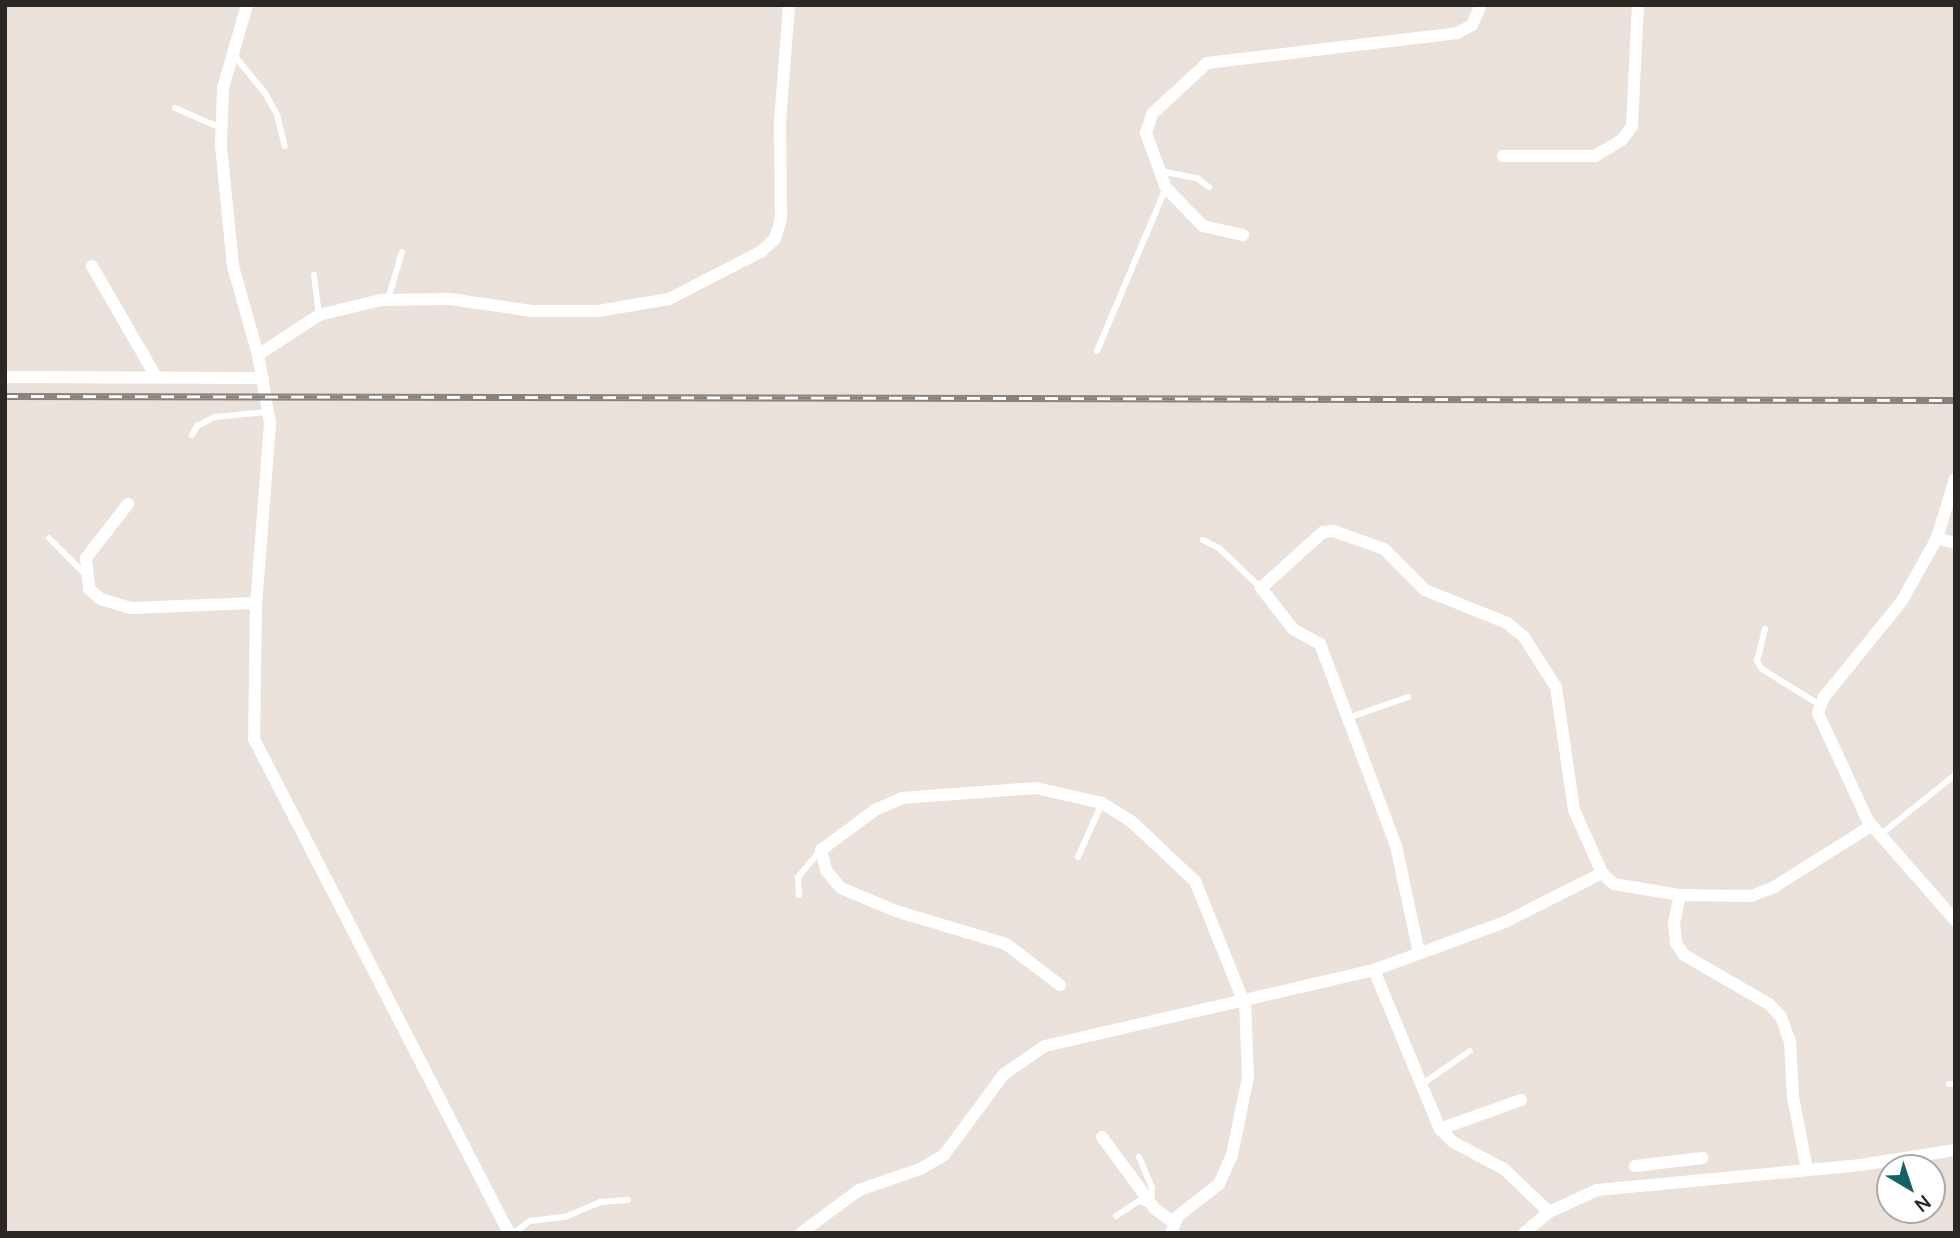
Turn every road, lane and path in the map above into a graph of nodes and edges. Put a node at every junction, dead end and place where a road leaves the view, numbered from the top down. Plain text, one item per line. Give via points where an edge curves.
1 (247, 5) edge
2 (789, 5) edge
3 (1481, 5) edge
4 (1637, 5) edge
5 (231, 51) junction
6 (175, 108) dead end
7 (221, 128) junction
8 (285, 146) dead end
9 (1503, 156) dead end
10 (1158, 170) junction
11 (1209, 187) dead end
12 (1166, 188) junction
13 (1244, 235) dead end
14 (402, 253) dead end
15 (92, 266) dead end
16 (314, 275) dead end
17 (388, 299) junction
18 (319, 315) junction
19 (1097, 351) dead end
20 (258, 355) junction
21 (5, 377) edge
22 (156, 377) junction
23 (263, 378) junction
24 (269, 412) junction
25 (192, 435) dead end
26 (1955, 480) edge
27 (128, 503) dead end
28 (49, 538) dead end
29 (1937, 538) junction
30 (1203, 540) dead end
31 (1955, 542) edge
32 (85, 574) junction
33 (1261, 588) junction
34 (256, 603) junction
35 (1765, 629) dead end
36 (1408, 697) dead end
37 (1820, 705) junction
38 (1348, 718) junction
39 (1955, 775) edge
40 (1102, 803) junction
41 (1875, 830) junction
42 (821, 850) junction
43 (1078, 857) dead end
44 (1602, 873) junction
45 (799, 895) dead end
46 (1680, 895) junction
47 (1955, 920) edge
48 (1419, 953) junction
49 (1374, 970) junction
50 (1060, 985) dead end
51 (1244, 999) junction
52 (1470, 1051) dead end
53 (1420, 1085) junction
54 (1521, 1100) dead end
55 (1440, 1129) junction
56 (1102, 1137) dead end
57 (1955, 1150) edge
58 (1139, 1157) dead end
59 (1703, 1158) dead end
60 (1665, 1162) junction
61 (1635, 1166) dead end
62 (1807, 1170) junction
63 (1667, 1183) junction
64 (628, 1200) dead end
65 (1153, 1206) junction
66 (1549, 1212) junction
67 (1116, 1216) dead end
68 (1172, 1228) edge
69 (509, 1233) edge
70 (514, 1233) edge
71 (801, 1233) edge
72 (1524, 1233) edge

1 - 5 street
2 - 17 street via 780,122 781,219 769,246 680,296 598,311 532,311 450,299
3 - 10 street via 1472,25 1457,33 1208,63 1147,121
4 - 9 street via 1632,126 1622,141 1595,156
5 - 7 street
5 - 8 lane via 265,93
6 - 7 lane
7 - 20 street via 233,266
10 - 11 lane via 1198,178
10 - 12 street
12 - 13 street via 1203,226
12 - 19 lane
14 - 17 lane
15 - 22 street
16 - 18 lane
17 - 18 street
18 - 20 street
20 - 23 street
21 - 22 street
22 - 23 street
23 - 24 street
24 - 25 lane via 215,417 197,426
24 - 34 street
26 - 29 street
27 - 32 street via 94,543 86,558
28 - 32 lane
29 - 31 street
29 - 37 street via 1896,610
30 - 33 lane via 1220,548
32 - 34 street via 89,589 102,599 131,608
33 - 38 street via 1293,629 1320,645
33 - 44 street via 1323,532 1332,531 1384,549 1425,590 1518,629 1556,687 1572,802
34 - 69 street via 252,729 257,748
35 - 37 lane via 1757,661 1762,669
36 - 38 lane
37 - 41 street via 1819,720
38 - 48 street via 1396,846
39 - 41 lane
40 - 42 street via 1037,788 902,798 875,810
40 - 43 lane
40 - 51 street via 1132,822 1195,881
41 - 46 street via 1763,893
41 - 47 street
42 - 45 lane via 799,877
42 - 50 street via 826,870 841,888 891,909 1006,944
44 - 46 street via 1620,887
44 - 48 street via 1505,922
46 - 62 street via 1674,923 1676,943 1684,956 1769,1004 1781,1017 1790,1042 1793,1097
48 - 49 street
49 - 51 street
49 - 53 street
51 - 68 street via 1248,1077 1232,1155 1219,1184
51 - 71 street via 1030,1053 1004,1074 944,1156 920,1169 867,1185
52 - 53 lane
53 - 55 street
54 - 55 street
55 - 66 street via 1453,1142 1504,1169
56 - 65 street
57 - 62 street
58 - 65 lane via 1152,1188
59 - 60 street
60 - 61 street
60 - 63 street
62 - 63 street
63 - 66 street via 1597,1190
64 - 70 lane via 600,1202 565,1217 530,1221
65 - 67 lane via 1139,1202
65 - 68 street
66 - 72 street

